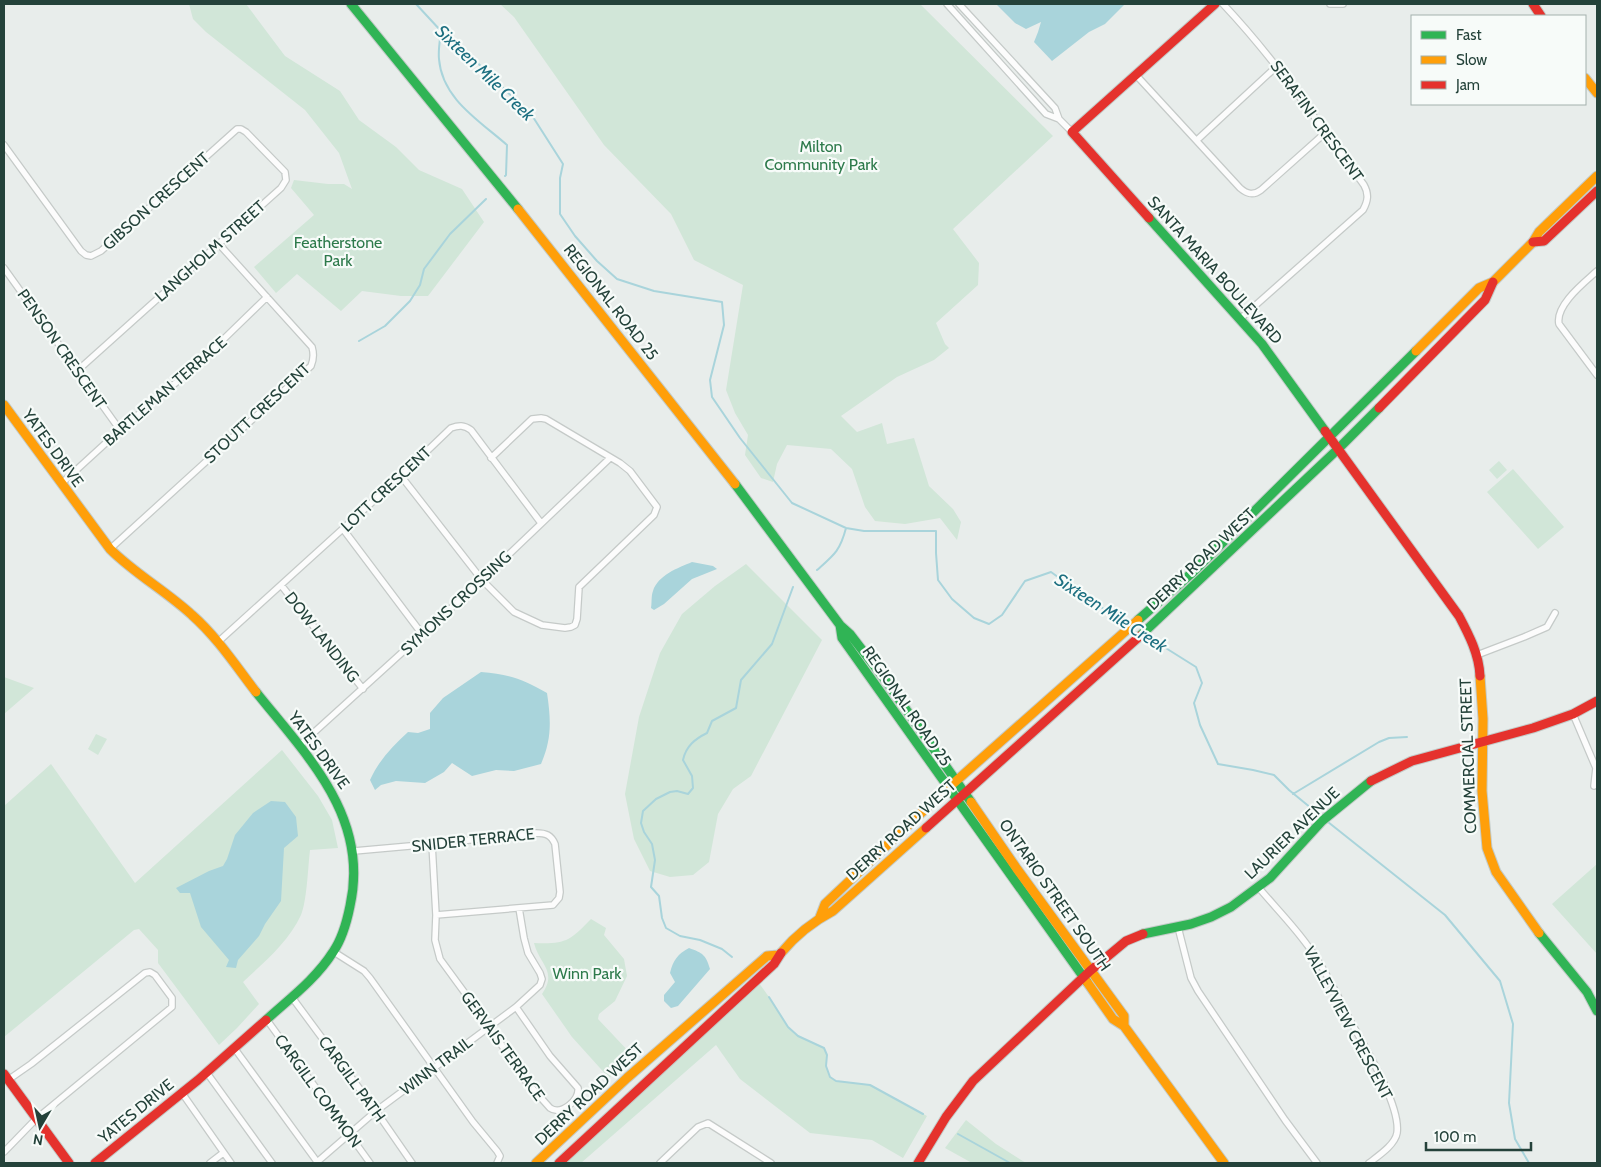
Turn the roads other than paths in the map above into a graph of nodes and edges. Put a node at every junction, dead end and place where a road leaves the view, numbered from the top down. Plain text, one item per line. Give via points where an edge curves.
1 (351, 4) edge
2 (947, 4) edge
3 (959, 4) edge
4 (1215, 4) edge
5 (1223, 4) edge
6 (1330, 4) edge
7 (1343, 4) edge
8 (1533, 4) edge
9 (1540, 15) edge
10 (1277, 66) junction
11 (1136, 75) junction
12 (1586, 79) edge
13 (1597, 93) edge
14 (1059, 119) junction
15 (237, 129) joint
16 (1072, 132) junction
17 (1325, 133) junction
18 (1196, 140) junction
19 (4, 145) edge
20 (1597, 176) edge
21 (1597, 191) edge
22 (1533, 242) junction
23 (218, 243) junction
24 (4, 268) edge
25 (1597, 271) edge
26 (1493, 282) junction
27 (268, 297) junction
28 (1240, 319) junction
29 (77, 371) junction
30 (1597, 375) edge
31 (4, 404) edge
32 (120, 430) junction
33 (1330, 437) junction
34 (1338, 449) junction
35 (491, 458) junction
36 (610, 458) junction
37 (402, 476) junction
38 (61, 484) junction
39 (541, 523) junction
40 (343, 530) junction
41 (110, 549) junction
42 (482, 580) junction
43 (281, 585) junction
44 (1555, 613) dead end
45 (840, 626) junction
46 (422, 634) junction
47 (218, 642) junction
48 (1477, 655) junction
49 (363, 689) junction
50 (1597, 701) edge
51 (1573, 714) junction
52 (1482, 743) junction
53 (300, 746) junction
54 (957, 781) junction
55 (1594, 786) dead end
56 (948, 789) junction
57 (965, 793) junction
58 (956, 801) junction
59 (432, 844) junction
60 (354, 851) junction
61 (1259, 888) junction
62 (520, 908) junction
63 (436, 915) junction
64 (820, 917) junction
65 (1178, 927) junction
66 (334, 952) junction
67 (778, 955) junction
68 (1087, 974) junction
69 (291, 996) junction
70 (516, 1007) junction
71 (1597, 1011) edge
72 (267, 1020) junction
73 (489, 1026) junction
74 (235, 1049) junction
75 (435, 1067) junction
76 (208, 1073) junction
77 (6, 1077) edge
78 (182, 1093) junction
79 (376, 1111) junction
80 (36, 1119) junction
81 (349, 1133) junction
82 (4, 1152) edge
83 (223, 1153) junction
84 (69, 1163) edge
85 (95, 1163) edge
86 (210, 1163) edge
87 (231, 1163) edge
88 (272, 1163) edge
89 (317, 1163) edge
90 (370, 1163) edge
91 (412, 1163) edge
92 (497, 1163) edge
93 (536, 1163) edge
94 (560, 1163) edge
95 (660, 1163) edge
96 (771, 1163) edge
97 (918, 1163) edge
98 (1224, 1163) edge
99 (1316, 1163) edge
100 (1369, 1163) edge

1 - 45 main road, REGIONAL ROAD 25 via 732,479
2 - 14 street, SANTA MARIA BOULEVARD via 1046,114
3 - 14 street, SANTA MARIA BOULEVARD via 1055,108
4 - 11 main road
5 - 10 street, SERAFINI CRESCENT
6 - 7 street
8 - 9 main road
10 - 17 street, SERAFINI CRESCENT
10 - 18 street
11 - 16 main road
11 - 18 street
12 - 13 main road
14 - 16 street, SANTA MARIA BOULEVARD
15 - 19 street, GIBSON CRESCENT via 101,251 91,256 81,250
15 - 23 street, LANGHOLM STREET via 246,132 282,168 286,180
16 - 28 main road, SANTA MARIA BOULEVARD
17 - 18 street via 1256,194 1240,188
17 - 28 street, SERAFINI CRESCENT via 1367,191 1367,203
20 - 22 main road, DERRY ROAD WEST via 1539,232
21 - 22 main road, DERRY ROAD WEST via 1544,241
22 - 26 main road, DERRY ROAD WEST
23 - 27 street, STOUTT CRESCENT
23 - 29 street, LANGHOLM STREET
24 - 29 street, PENSON CRESCENT
25 - 30 street via 1573,294 1558,318 1559,324
26 - 33 main road, DERRY ROAD WEST via 1479,288
26 - 34 main road, DERRY ROAD WEST via 1485,300
27 - 32 street, BARTLEMAN TERRACE via 198,364
27 - 41 street, STOUTT CRESCENT via 312,347 314,357 310,366
28 - 33 main road, SANTA MARIA BOULEVARD
29 - 32 street, PENSON CRESCENT
31 - 38 main road, YATES DRIVE
32 - 38 street, BARTLEMAN TERRACE
33 - 34 main road, SANTA MARIA BOULEVARD
33 - 54 main road, DERRY ROAD WEST via 1192,572
34 - 48 main road, COMMERCIAL STREET via 1459,616
34 - 57 main road, DERRY ROAD WEST via 1162,616
35 - 36 street via 536,418 552,422
35 - 37 street, LOTT CRESCENT via 471,430 456,426
35 - 39 street, LOTT CRESCENT
36 - 39 street, SYMONS CROSSING
36 - 42 street via 630,471 658,509 579,587 575,625 565,628 542,625 514,612
37 - 40 street, LOTT CRESCENT
37 - 42 street
38 - 41 main road, YATES DRIVE
39 - 42 street, SYMONS CROSSING
40 - 43 street, LOTT CRESCENT
40 - 46 street
41 - 47 main road, YATES DRIVE via 190,613
42 - 46 street, SYMONS CROSSING
43 - 47 street, LOTT CRESCENT
43 - 49 street, DOW LANDING
44 - 48 street via 1547,626
45 - 54 main road, REGIONAL ROAD 25 via 850,634 881,675
45 - 56 main road, REGIONAL ROAD 25 via 842,638 851,652
46 - 49 street, SYMONS CROSSING
47 - 53 main road, YATES DRIVE
48 - 52 main road, COMMERCIAL STREET via 1482,693
49 - 53 street, SYMONS CROSSING
50 - 51 main road, LAURIER AVENUE
51 - 52 main road, LAURIER AVENUE
51 - 55 street via 1596,768
52 - 61 main road, LAURIER AVENUE via 1412,761 1374,779 1333,810
52 - 71 main road, COMMERCIAL STREET via 1484,825 1487,848 1496,872 1532,924 1587,992
53 - 60 main road, YATES DRIVE via 332,791 347,824
54 - 56 main road, DERRY ROAD WEST
54 - 57 main road, ONTARIO STREET SOUTH
56 - 58 main road, REGIONAL ROAD 25
56 - 64 main road, DERRY ROAD WEST via 825,904
57 - 58 main road, DERRY ROAD WEST
57 - 68 main road, ONTARIO STREET SOUTH
58 - 64 main road, DERRY ROAD WEST via 833,911
58 - 68 main road, ONTARIO STREET SOUTH
59 - 60 street, SNIDER TERRACE
59 - 62 street, SNIDER TERRACE via 536,832 548,834 555,844 559,898 553,905
59 - 63 street, GERVAIS TERRACE
60 - 66 main road, YATES DRIVE via 353,898
61 - 65 main road, LAURIER AVENUE via 1211,917
61 - 100 street, VALLEYVIEW CRESCENT via 1292,924 1318,961 1384,1083 1394,1110 1397,1135
62 - 63 street, SNIDER TERRACE
62 - 70 street, WINN TRAIL via 528,953 542,979
63 - 73 street, GERVAIS TERRACE via 435,940 440,959
64 - 67 main road, DERRY ROAD WEST
65 - 68 main road, LAURIER AVENUE via 1147,932 1126,941
65 - 99 street via 1191,978 1198,991
66 - 69 main road, YATES DRIVE
66 - 75 street via 370,978
67 - 93 main road, DERRY ROAD WEST via 767,956
67 - 94 main road, DERRY ROAD WEST via 774,964
68 - 97 main road, LAURIER AVENUE via 973,1081
68 - 98 main road, ONTARIO STREET SOUTH via 1124,1016 1124,1026
69 - 72 main road, YATES DRIVE
69 - 79 street, CARGILL PATH
70 - 73 street, WINN TRAIL
70 - 73 street, GERVAIS TERRACE via 550,1056 578,1088 577,1097 562,1110 554,1111 537,1094
72 - 74 main road, YATES DRIVE
72 - 81 street, CARGILL COMMON
73 - 75 street, WINN TRAIL
74 - 76 main road, YATES DRIVE
74 - 89 street
75 - 79 street, WINN TRAIL
75 - 92 street via 497,1151 500,1156
76 - 78 main road, YATES DRIVE
76 - 88 street
77 - 80 main road
77 - 80 street via 31,1064 144,973 155,975 172,998 172,1007
78 - 83 street
78 - 85 main road, YATES DRIVE
79 - 81 street, WINN TRAIL
79 - 91 street, CARGILL PATH
80 - 82 street
80 - 84 main road
81 - 89 street, WINN TRAIL
81 - 90 street, CARGILL COMMON
83 - 86 street
83 - 87 street
95 - 96 street via 698,1127 708,1123

